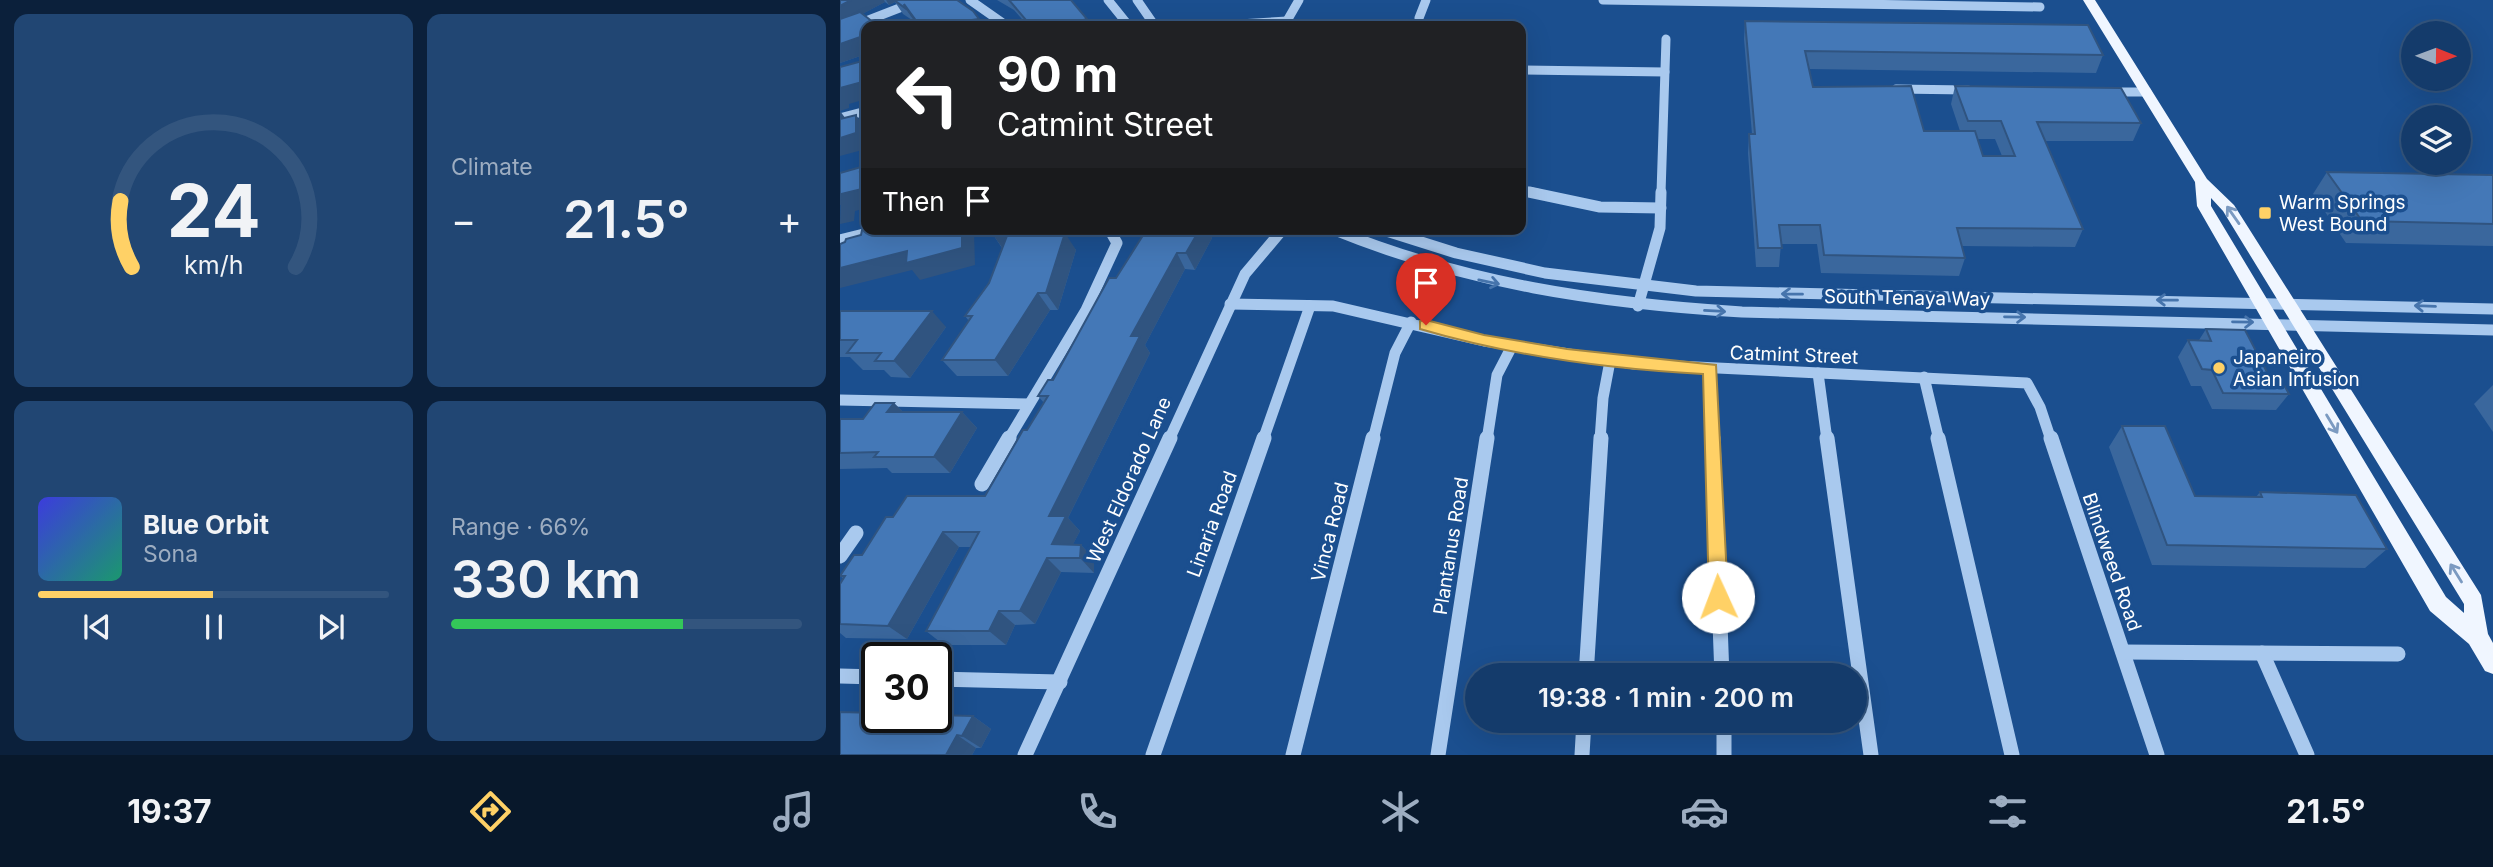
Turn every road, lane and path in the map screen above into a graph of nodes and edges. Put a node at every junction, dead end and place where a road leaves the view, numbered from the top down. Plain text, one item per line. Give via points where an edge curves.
1 (920, 0) edge
2 (970, 0) edge
3 (1108, 0) edge
4 (1137, 0) edge
5 (1298, 0) edge
6 (1426, 0) edge
7 (1603, 0) edge
8 (2090, 0) edge
9 (1694, 1) edge
10 (1891, 3) edge
11 (2003, 4) edge
12 (2040, 8) dead end
13 (1419, 18) dead end
14 (866, 21) edge
15 (1000, 21) edge
16 (1125, 21) edge
17 (1152, 21) edge
18 (1288, 21) edge
19 (861, 23) edge
20 (840, 31) edge
21 (1666, 39) dead end
22 (1526, 70) edge
23 (1665, 72) junction
24 (1879, 89) edge
25 (1974, 90) edge
26 (2096, 92) edge
27 (2147, 92) junction
28 (861, 112) edge
29 (840, 118) edge
30 (2203, 183) junction
31 (1526, 191) edge
32 (1661, 208) junction
33 (861, 235) edge
34 (1112, 235) edge
35 (1278, 235) edge
36 (1346, 235) edge
37 (1400, 235) edge
38 (840, 240) edge
39 (1644, 287) junction
40 (2260, 301) junction
41 (2288, 302) junction
42 (1230, 304) junction
43 (1310, 306) junction
44 (1638, 306) junction
45 (2493, 309) edge
46 (1411, 322) junction
47 (2273, 323) junction
48 (2302, 324) junction
49 (2493, 330) edge
50 (1512, 346) junction
51 (1610, 361) junction
52 (1711, 369) junction
53 (1818, 373) junction
54 (1924, 377) junction
55 (2027, 383) joint
56 (840, 400) edge
57 (1029, 404) junction
58 (982, 484) dead end
59 (856, 533) dead end
60 (840, 556) edge
61 (2477, 636) junction
62 (2123, 652) junction
63 (2262, 653) junction
64 (2398, 653) dead end
65 (1587, 663) edge
66 (1722, 663) edge
67 (2493, 663) edge
68 (840, 676) edge
69 (861, 677) edge
70 (952, 679) edge
71 (1060, 682) junction
72 (1583, 733) edge
73 (1724, 733) edge
74 (1025, 755) edge
75 (1153, 755) edge
76 (1293, 755) edge
77 (1438, 755) edge
78 (1582, 755) edge
79 (1724, 755) edge
80 (1871, 755) edge
81 (2012, 755) edge
82 (2157, 755) edge
83 (2307, 755) edge

1 - 14 street
2 - 15 street
3 - 16 street
4 - 17 street
5 - 18 street
6 - 13 street
7 - 9 street
8 - 27 main road
9 - 10 street
10 - 11 street
11 - 12 street
19 - 20 street
21 - 23 street
22 - 23 street
23 - 32 street
24 - 25 street
26 - 27 street
27 - 30 main road
28 - 29 street
30 - 40 main road via 2203,206
41 -> 30 main road via 2229,208
31 - 32 street via 1600,207
32 - 39 street via 1658,244
33 - 38 street
34 - 57 street via 1117,243 1100,283
35 - 42 street, West Eldorado Lane via 1245,274
36 -> 44 street, South Tenaya Way via 1391,254 1478,279
37 - 39 street, South Tenaya Way via 1492,262
40 -> 39 street, South Tenaya Way via 1744,294
39 - 44 street
40 - 41 street, South Tenaya Way
40 - 47 main road
45 -> 41 street, South Tenaya Way
41 - 48 main road
42 - 43 street, Catmint Street
42 - 71 street, West Eldorado Lane
43 - 46 street, Catmint Street
43 - 75 street, Linaria Road
44 -> 47 street, South Tenaya Way
46 - 50 street, Catmint Street
46 - 76 street, Vinca Road via 1395,353
47 - 48 street, South Tenaya Way
47 -> 61 main road via 2438,604
48 - 49 street, South Tenaya Way
61 -> 48 main road via 2474,602
50 - 51 street, Catmint Street
50 - 77 street, Plantanus Road via 1497,375
51 - 52 street, Catmint Street
51 - 65 street via 1603,398
52 - 53 street, Catmint Street
52 - 66 street
53 - 54 street, Catmint Street
53 - 80 street
54 - 55 street, Catmint Street
54 - 81 street
55 - 62 street, Blindweed Road via 2040,407
56 - 57 street
57 - 58 street
59 - 60 street
61 - 67 main road
62 - 63 street
62 - 82 street, Blindweed Road
63 - 64 street
63 - 83 street
68 - 69 street
70 - 71 street
71 - 74 street, West Eldorado Lane
72 - 78 street
73 - 79 street

